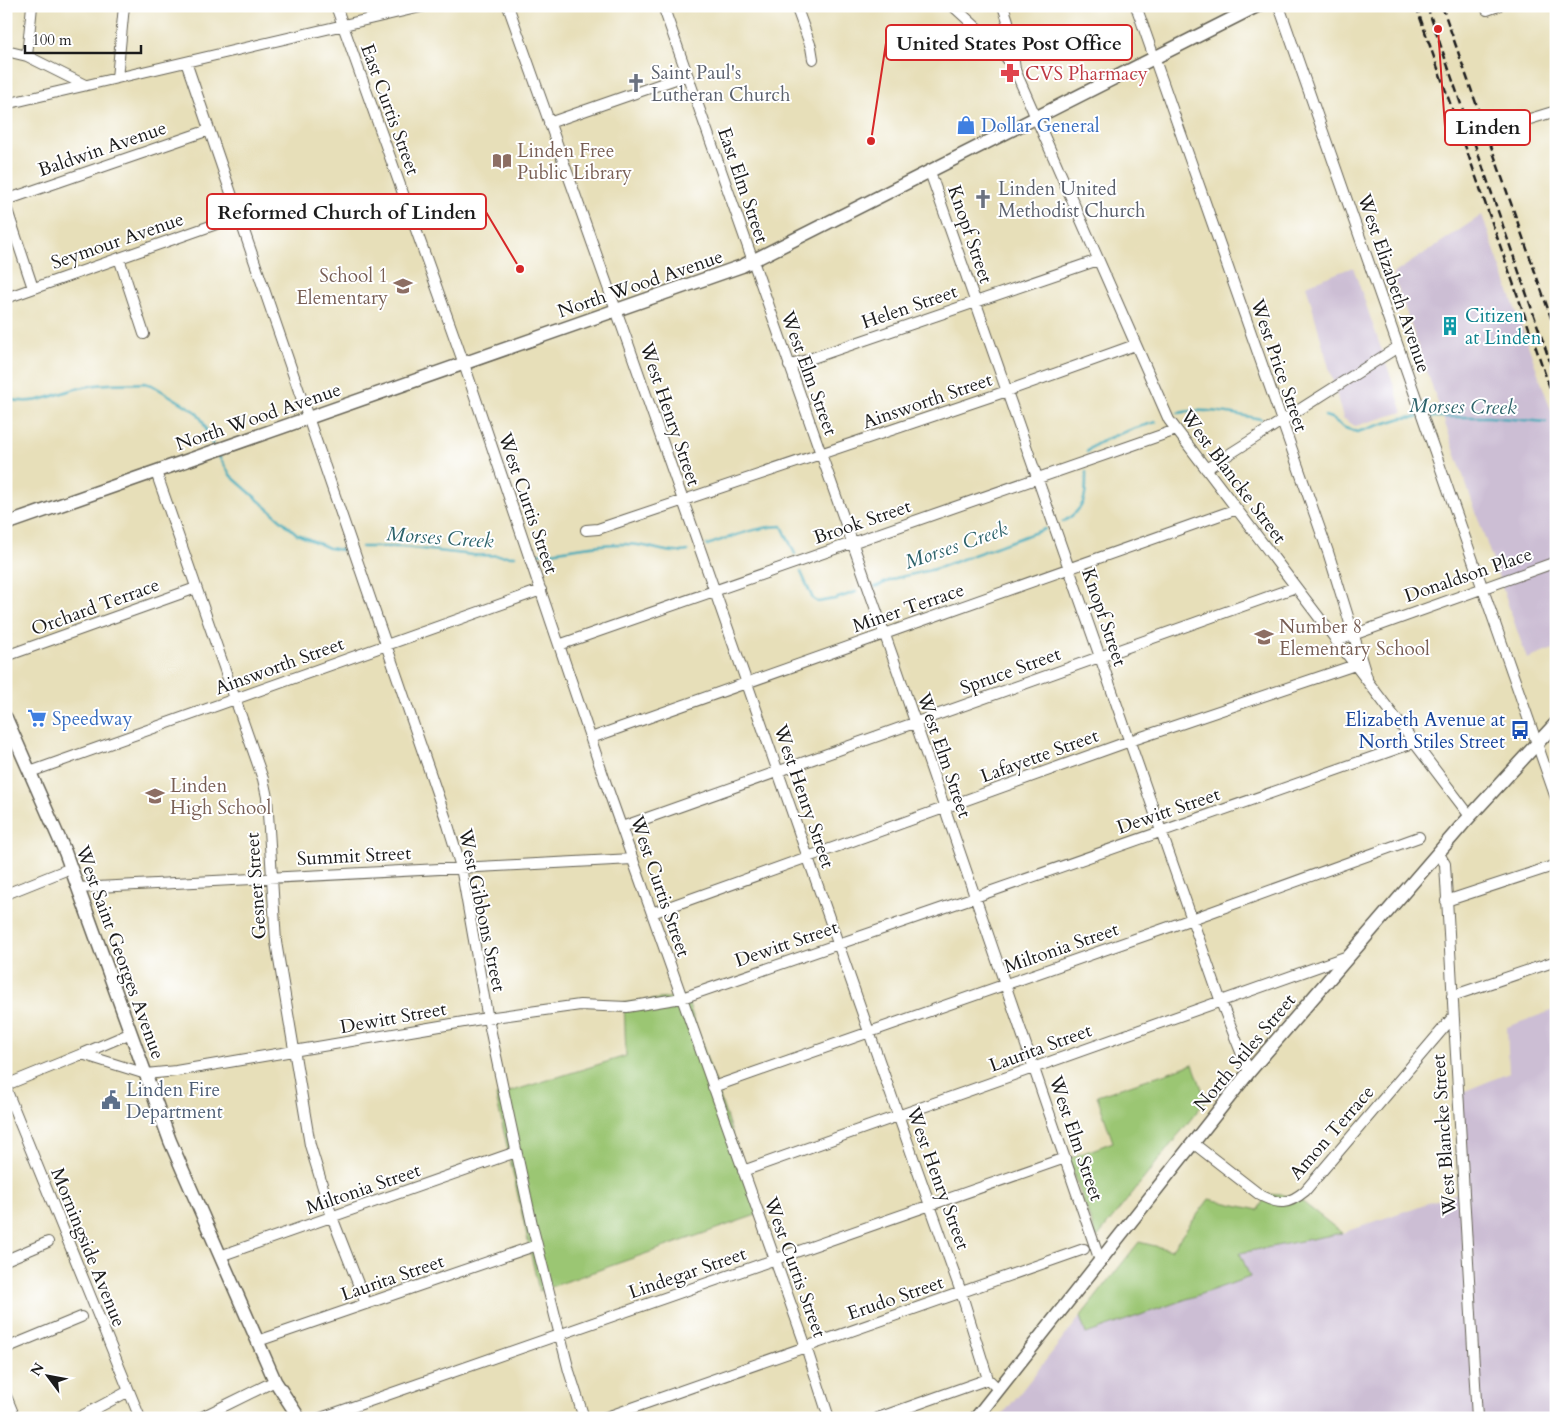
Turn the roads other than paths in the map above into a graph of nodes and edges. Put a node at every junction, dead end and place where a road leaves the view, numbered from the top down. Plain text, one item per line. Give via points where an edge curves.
1 (32, 6) edge
2 (124, 6) edge
3 (336, 6) edge
4 (425, 6) edge
5 (508, 6) edge
6 (663, 6) edge
7 (796, 6) edge
8 (954, 6) edge
9 (1003, 6) edge
10 (1136, 6) edge
11 (1257, 6) edge
12 (1280, 6) edge
13 (1498, 6) edge
14 (1487, 10) dead end
15 (1008, 21) junction
16 (343, 25) junction
17 (986, 36) junction
18 (6, 52) edge
19 (27, 56) junction
20 (1154, 58) junction
21 (813, 59) dead end
22 (186, 62) junction
23 (1015, 70) junction
24 (687, 75) junction
25 (117, 78) junction
26 (85, 85) junction
27 (6, 104) edge
28 (1556, 111) edge
29 (1036, 118) junction
30 (1520, 122) dead end
31 (549, 123) junction
32 (209, 130) junction
33 (930, 172) junction
34 (6, 200) edge
35 (6, 207) edge
36 (239, 216) junction
37 (119, 258) junction
38 (1098, 260) junction
39 (752, 262) junction
40 (33, 288) junction
41 (6, 298) edge
42 (976, 302) junction
43 (616, 311) junction
44 (144, 334) dead end
45 (1135, 344) junction
46 (1398, 347) junction
47 (464, 364) junction
48 (789, 366) junction
49 (1008, 391) junction
50 (307, 419) junction
51 (1281, 421) junction
52 (1176, 430) junction
53 (820, 454) junction
54 (1206, 468) junction
55 (156, 472) junction
56 (1038, 478) junction
57 (683, 501) junction
58 (1237, 509) junction
59 (6, 524) edge
60 (586, 530) dead end
61 (852, 543) junction
62 (1556, 562) edge
63 (1070, 568) junction
64 (1296, 587) junction
65 (196, 588) junction
66 (1482, 588) junction
67 (540, 590) junction
68 (715, 591) junction
69 (1354, 633) junction
70 (884, 634) junction
71 (1336, 641) junction
72 (387, 645) junction
73 (559, 646) junction
74 (6, 656) edge
75 (1100, 657) junction
76 (1355, 665) junction
77 (747, 682) junction
78 (1369, 684) junction
79 (235, 699) junction
80 (6, 718) edge
81 (915, 723) junction
82 (1556, 723) edge
83 (591, 738) junction
84 (1130, 741) junction
85 (1413, 742) junction
86 (1537, 743) junction
87 (30, 772) junction
88 (778, 772) junction
89 (1556, 798) edge
90 (944, 808) junction
91 (1470, 816) junction
92 (622, 827) junction
93 (1161, 831) junction
94 (1419, 837) dead end
95 (1438, 852) junction
96 (808, 857) junction
97 (633, 859) junction
98 (1556, 865) edge
99 (461, 867) junction
100 (71, 868) junction
101 (272, 878) junction
102 (78, 888) junction
103 (6, 894) edge
104 (975, 897) junction
105 (1446, 901) junction
106 (652, 913) junction
107 (1192, 920) junction
108 (838, 944) junction
109 (1349, 956) junction
110 (1556, 961) edge
111 (1006, 985) junction
112 (1452, 996) junction
113 (682, 998) junction
114 (1221, 1002) junction
115 (1453, 1017) junction
116 (487, 1018) junction
117 (869, 1033) junction
118 (131, 1034) junction
119 (294, 1051) junction
120 (82, 1054) junction
121 (1034, 1068) junction
122 (1249, 1072) junction
123 (146, 1074) junction
124 (6, 1087) edge
125 (713, 1087) junction
126 (898, 1116) junction
127 (1193, 1143) junction
128 (516, 1152) junction
129 (1065, 1158) junction
130 (743, 1171) junction
131 (930, 1206) junction
132 (332, 1217) junction
133 (48, 1242) dead end
134 (537, 1245) junction
135 (1084, 1249) dead end
136 (220, 1256) junction
137 (6, 1260) edge
138 (775, 1260) junction
139 (1100, 1260) junction
140 (961, 1292) junction
141 (366, 1304) junction
142 (81, 1317) dead end
143 (560, 1334) junction
144 (258, 1341) junction
145 (806, 1347) junction
146 (6, 1348) edge
147 (988, 1379) junction
148 (275, 1381) junction
149 (998, 1389) junction
150 (129, 1391) junction
151 (6, 1396) edge
152 (15, 1418) edge
153 (78, 1418) edge
154 (140, 1418) edge
155 (201, 1418) edge
156 (299, 1418) edge
157 (320, 1418) edge
158 (584, 1418) edge
159 (604, 1418) edge
160 (829, 1418) edge
161 (878, 1418) edge
162 (976, 1418) edge
163 (1477, 1418) edge

1 - 19 street
2 - 25 street
3 - 16 street, East Curtis Street
4 - 16 street
5 - 31 street, West Henry Street
6 - 24 street, East Elm Street
7 - 21 street
8 - 17 street
9 - 15 street
10 - 20 street, West Price Street
11 - 20 main road, North Wood Avenue
12 - 46 street, West Elizabeth Avenue via 1393,312
13 - 14 street
15 - 17 street via 999,35
15 - 23 street
16 - 22 street
16 - 47 street, East Curtis Street
17 - 23 street
18 - 19 street
19 - 26 street
20 - 29 main road, North Wood Avenue
20 - 51 street, West Price Street
22 - 25 street
22 - 32 street, West Gibbons Street
23 - 29 street, West Blancke Street
24 - 31 street
24 - 39 street, East Elm Street
25 - 26 street
26 - 27 street
28 - 30 street
29 - 33 main road, North Wood Avenue
29 - 38 street, West Blancke Street
31 - 43 street, West Henry Street
32 - 34 street, Baldwin Avenue
32 - 36 street, West Gibbons Street
33 - 39 main road, North Wood Avenue
33 - 42 street, Knopf Street
35 - 40 street
36 - 37 street, Seymour Avenue
36 - 50 street, West Gibbons Street
37 - 40 street, Seymour Avenue
37 - 44 street
38 - 42 street, Helen Street
38 - 45 street, West Blancke Street
39 - 43 main road, North Wood Avenue
39 - 48 street, West Elm Street
40 - 41 street, Seymour Avenue
42 - 48 street, Helen Street
42 - 49 street, Knopf Street
43 - 47 main road, North Wood Avenue
43 - 57 street, West Henry Street
45 - 49 street, Ainsworth Street
45 - 52 street, West Blancke Street
46 - 51 street
46 - 66 street, West Elizabeth Avenue
47 - 50 main road, North Wood Avenue
47 - 67 street, West Curtis Street
48 - 53 street, West Elm Street
49 - 53 street, Ainsworth Street
49 - 56 street, Knopf Street
50 - 55 main road, North Wood Avenue
50 - 72 street, West Gibbons Street
51 - 54 street
51 - 69 street, West Price Street
52 - 54 street, West Blancke Street
52 - 56 street, Brook Street
53 - 57 street, Ainsworth Street
53 - 61 street, West Elm Street
54 - 58 street, West Blancke Street
55 - 59 main road, North Wood Avenue
55 - 65 street, Gesner Street
56 - 61 street, Brook Street
56 - 63 street, Knopf Street
57 - 60 street, Ainsworth Street
57 - 68 street, West Henry Street
58 - 63 street, Miner Terrace
58 - 64 street, West Blancke Street
61 - 68 street, Brook Street
61 - 70 street, West Elm Street
62 - 66 street, Donaldson Place
63 - 70 street, Miner Terrace
63 - 75 street, Knopf Street
64 - 71 street, West Blancke Street
64 - 75 street, Spruce Street
65 - 74 street, Orchard Terrace
65 - 79 street, Gesner Street
66 - 69 street, Donaldson Place
66 - 86 street, West Elizabeth Avenue
67 - 72 street, Ainsworth Street
67 - 73 street, West Curtis Street
68 - 73 street, Brook Street
68 - 77 street, West Henry Street
69 - 71 street, Donaldson Place
69 - 78 street, West Price Street
70 - 77 street, Miner Terrace
70 - 81 street, West Elm Street
71 - 76 street, West Blancke Street
72 - 79 street, Ainsworth Street
72 - 99 street, West Gibbons Street
73 - 83 street, West Curtis Street
75 - 81 street, Spruce Street
75 - 84 street, Knopf Street
76 - 78 street, West Blancke Street
76 - 84 street, Lafayette Street
77 - 83 street, Miner Terrace
77 - 88 street, West Henry Street
78 - 85 street, West Blancke Street
79 - 87 street, Ainsworth Street
79 - 101 street, Gesner Street via 267,797
80 - 87 main road, West Saint Georges Avenue
81 - 88 street, Spruce Street
81 - 90 street, West Elm Street
82 - 86 main road, North Stiles Street
83 - 92 street, West Curtis Street
84 - 90 street, Lafayette Street
84 - 93 street, Knopf Street
85 - 91 street, West Blancke Street
85 - 93 street, Dewitt Street
86 - 89 street, West Elizabeth Avenue
86 - 91 main road, North Stiles Street
87 - 100 main road, West Saint Georges Avenue
88 - 92 street, Spruce Street
88 - 96 street, West Henry Street
90 - 96 street, Lafayette Street
90 - 104 street, West Elm Street
91 - 95 main road, North Stiles Street
92 - 97 street, West Curtis Street
93 - 104 street, Dewitt Street
93 - 107 street, Knopf Street
94 - 107 street, Miltonia Street
95 - 105 street, West Blancke Street via 1445,864
95 - 109 main road, North Stiles Street
96 - 106 street, Lafayette Street
96 - 108 street, West Henry Street
97 - 99 street, Summit Street
97 - 106 street, West Curtis Street
98 - 105 street
99 - 101 street, Summit Street
99 - 116 street, West Gibbons Street
100 - 102 main road, West Saint Georges Avenue
100 - 103 street
101 - 102 street, Summit Street
101 - 119 street, Gesner Street via 277,950
102 - 118 main road, West Saint Georges Avenue
104 - 108 street, Dewitt Street
104 - 111 street, West Elm Street
105 - 112 street, West Blancke Street
106 - 113 street, West Curtis Street
107 - 111 street, Miltonia Street
107 - 114 street, Knopf Street
108 - 113 street, Dewitt Street
108 - 117 street, West Henry Street
109 - 114 street, Laurita Street
109 - 122 main road, North Stiles Street
110 - 112 street
111 - 117 street, Miltonia Street
111 - 121 street, West Elm Street
112 - 115 street, West Blancke Street
113 - 116 street, Dewitt Street via 627,1007 580,1005
113 - 125 street, West Curtis Street
114 - 121 street, Laurita Street
114 - 122 street, Knopf Street
115 - 127 street, Amon Terrace via 1295,1200 1285,1203 1260,1195
115 - 163 street, West Blancke Street
116 - 119 street, Dewitt Street
116 - 128 street, West Gibbons Street
117 - 125 street, Miltonia Street
117 - 126 street, West Henry Street
118 - 120 street
118 - 123 main road, West Saint Georges Avenue
119 - 123 street, Dewitt Street
119 - 132 street, Gesner Street via 310,1146
120 - 123 street
120 - 124 street
121 - 126 street, Laurita Street
121 - 129 street, West Elm Street
122 - 127 main road, North Stiles Street
123 - 136 main road, West Saint Georges Avenue via 170,1140
124 - 150 street, Morningside Avenue
125 - 130 street, West Curtis Street
126 - 130 street, Laurita Street
126 - 131 street, West Henry Street
127 - 139 main road, North Stiles Street
128 - 132 street, Miltonia Street
128 - 134 street, West Gibbons Street
129 - 131 street, Lindegar Street
129 - 139 street, West Elm Street
130 - 138 street, West Curtis Street
131 - 138 street, Lindegar Street
131 - 140 street, West Henry Street
132 - 136 street, Miltonia Street
132 - 141 street, Gesner Street
133 - 137 street
134 - 141 street, Laurita Street
134 - 143 street, West Gibbons Street
135 - 140 street, Erudo Street
136 - 144 main road, West Saint Georges Avenue
138 - 143 street, Lindegar Street
138 - 145 street, West Curtis Street
139 - 149 main road, North Stiles Street
140 - 145 street, Erudo Street
140 - 147 street, West Henry Street
141 - 144 street, Laurita Street
142 - 146 street
143 - 157 street, Lindegar Street
143 - 158 street, West Gibbons Street
144 - 148 main road, West Saint Georges Avenue
145 - 159 street, Erudo Street
145 - 160 street, West Curtis Street
147 - 149 street
147 - 161 street
148 - 155 street
148 - 156 main road, West Saint Georges Avenue
149 - 162 main road, North Stiles Street
150 - 153 street
150 - 154 street, Morningside Avenue
151 - 152 street

